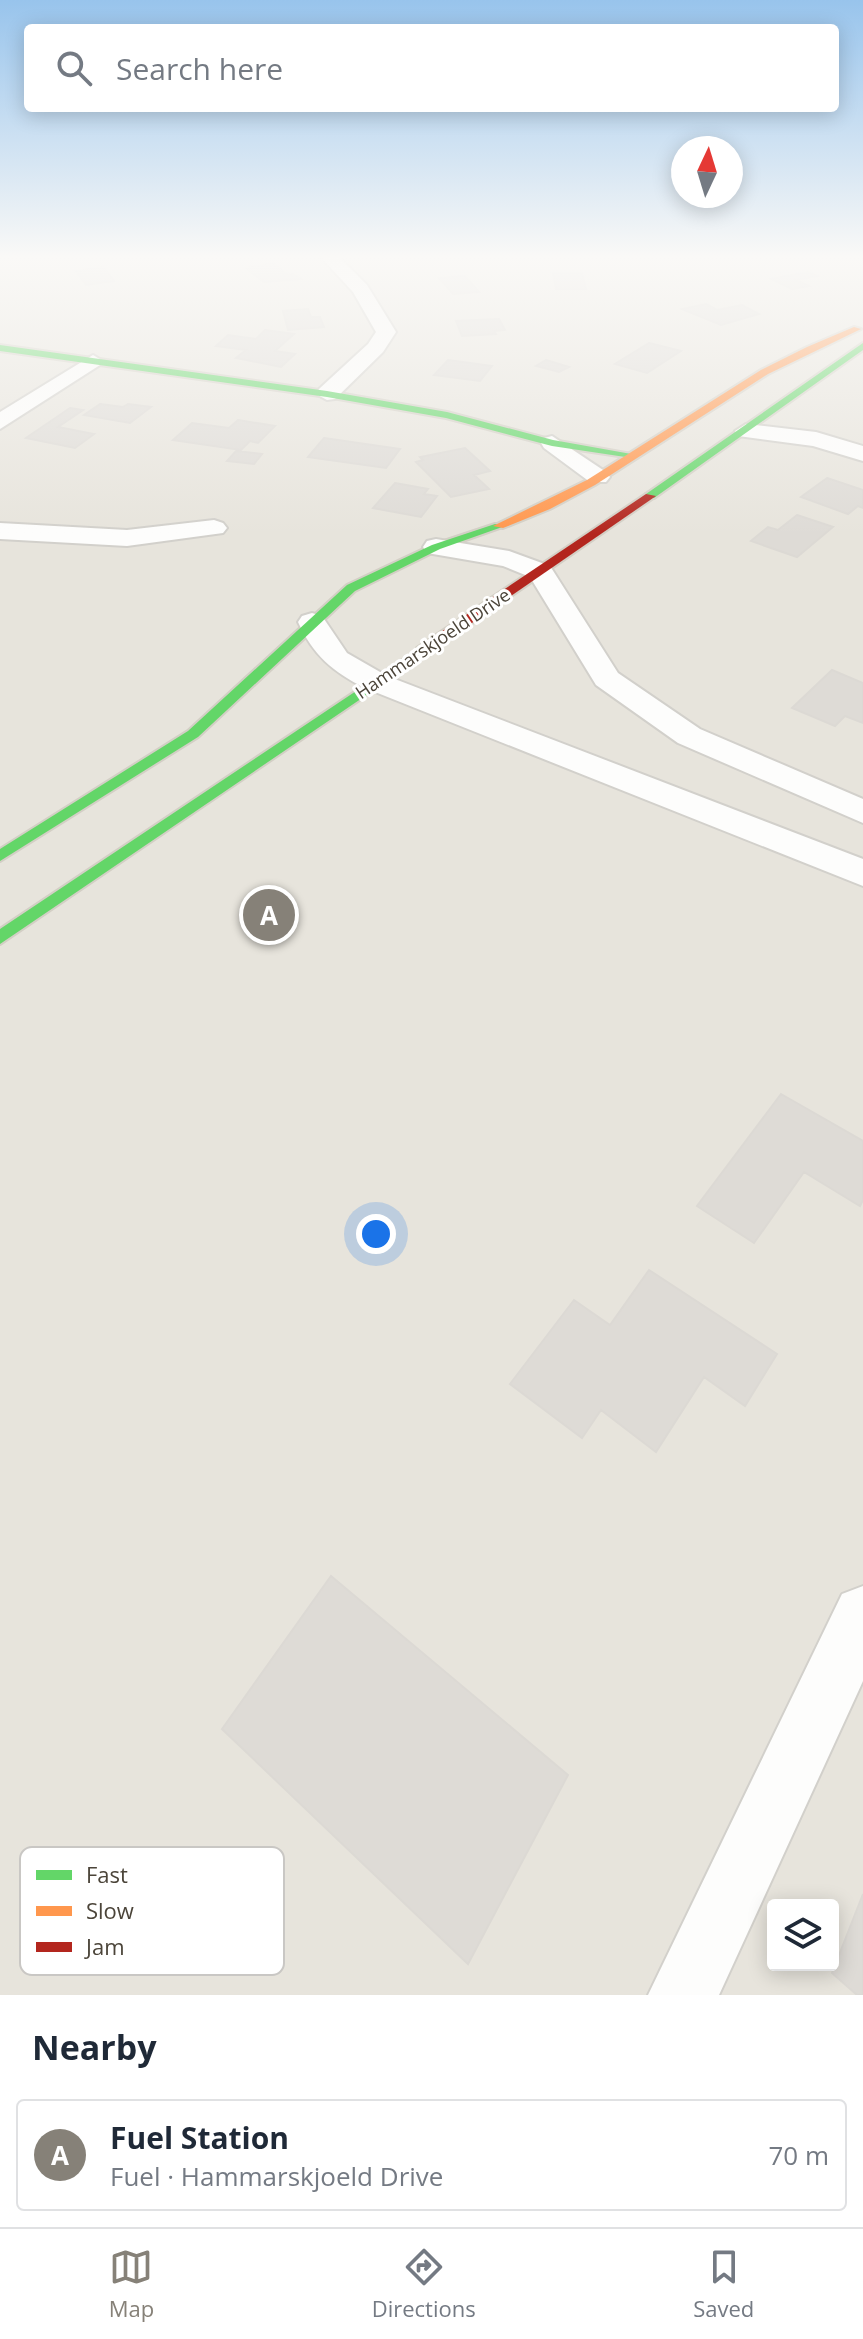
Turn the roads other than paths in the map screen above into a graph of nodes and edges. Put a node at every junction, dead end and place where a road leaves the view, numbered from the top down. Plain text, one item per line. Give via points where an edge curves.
1 (0, 348) edge
2 (376, 348) edge
3 (811, 348) edge
4 (860, 348) edge
5 (93, 361) junction
6 (752, 379) junction
7 (801, 391) junction
8 (327, 394) junction
9 (772, 413) junction
10 (0, 422) edge
11 (746, 431) junction
12 (816, 439) junction
13 (552, 443) junction
14 (863, 454) edge
15 (632, 455) junction
16 (598, 477) junction
17 (214, 528) dead end
18 (0, 531) edge
19 (436, 547) junction
20 (540, 572) junction
21 (312, 622) junction
22 (376, 682) junction
23 (863, 812) edge
24 (0, 856) edge
25 (863, 873) edge
26 (0, 938) edge
27 (863, 1615) edge
28 (683, 1995) edge

1 - 5 main road
2 - 8 street
3 - 6 main road
4 - 7 main road, Hammarskjoeld Drive
5 - 8 main road
5 - 10 street
6 - 7 main road via 782,382
6 - 15 main road
7 - 9 main road, Hammarskjoeld Drive
8 - 13 main road via 447,415
9 - 11 main road, Hammarskjoeld Drive
9 - 12 street
11 - 12 street
11 - 20 main road, Hammarskjoeld Drive
12 - 14 street
13 - 15 main road
13 - 16 street
15 - 16 main road
16 - 19 main road via 518,519
17 - 18 street via 127,538
19 - 20 street via 497,556
19 - 21 main road via 351,588
20 - 22 main road, Hammarskjoeld Drive
20 - 23 street via 607,679 689,736
21 - 22 street via 322,646 342,665
21 - 24 main road via 193,734
22 - 25 street
22 - 26 main road, Hammarskjoeld Drive
27 - 28 street

